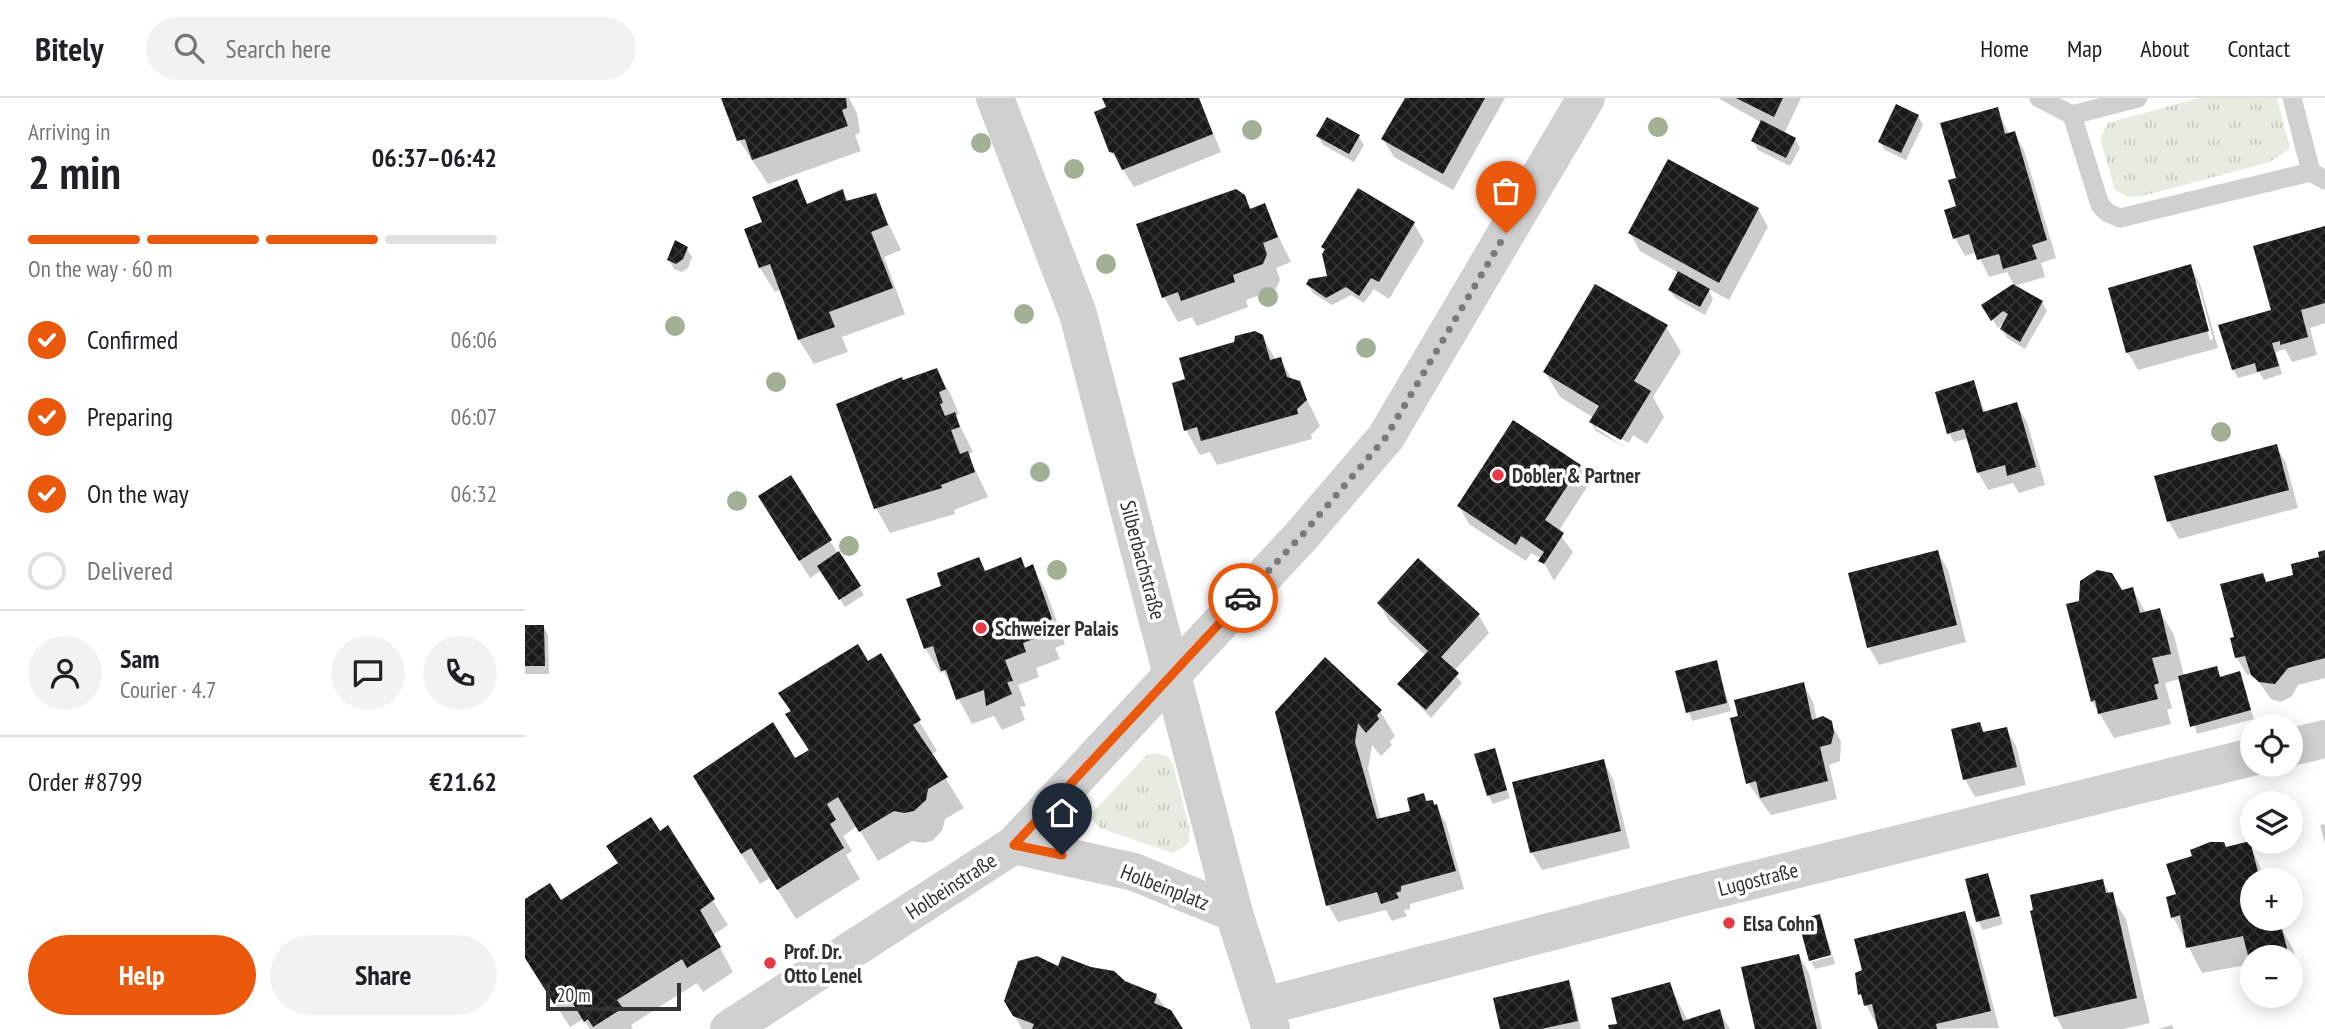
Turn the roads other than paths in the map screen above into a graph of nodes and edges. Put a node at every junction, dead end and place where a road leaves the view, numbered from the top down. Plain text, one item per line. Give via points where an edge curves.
1 (995, 98) edge
2 (1586, 98) edge
3 (2039, 98) edge
4 (2138, 98) edge
5 (2292, 98) edge
6 (2072, 115) junction
7 (2318, 176) edge
8 (1172, 674) junction
9 (2325, 739) edge
10 (2303, 744) edge
11 (2240, 760) edge
12 (1014, 845) junction
13 (1234, 913) junction
14 (1268, 1018) edge
15 (729, 1029) edge

1 - 8 street, Silberbachstraße via 1078,314
2 - 8 street, Holbeinstraße via 1386,437
3 - 6 lane
4 - 6 lane
5 - 7 lane
6 - 7 lane via 2100,205 2120,218
8 - 12 street, Holbeinstraße
8 - 13 street, Silberbachstraße
9 - 10 street
11 - 14 street, Lugostraße via 1688,896
12 - 13 street, Holbeinplatz via 1134,872
12 - 15 street, Holbeinstraße
13 - 14 street, Silberbachstraße

